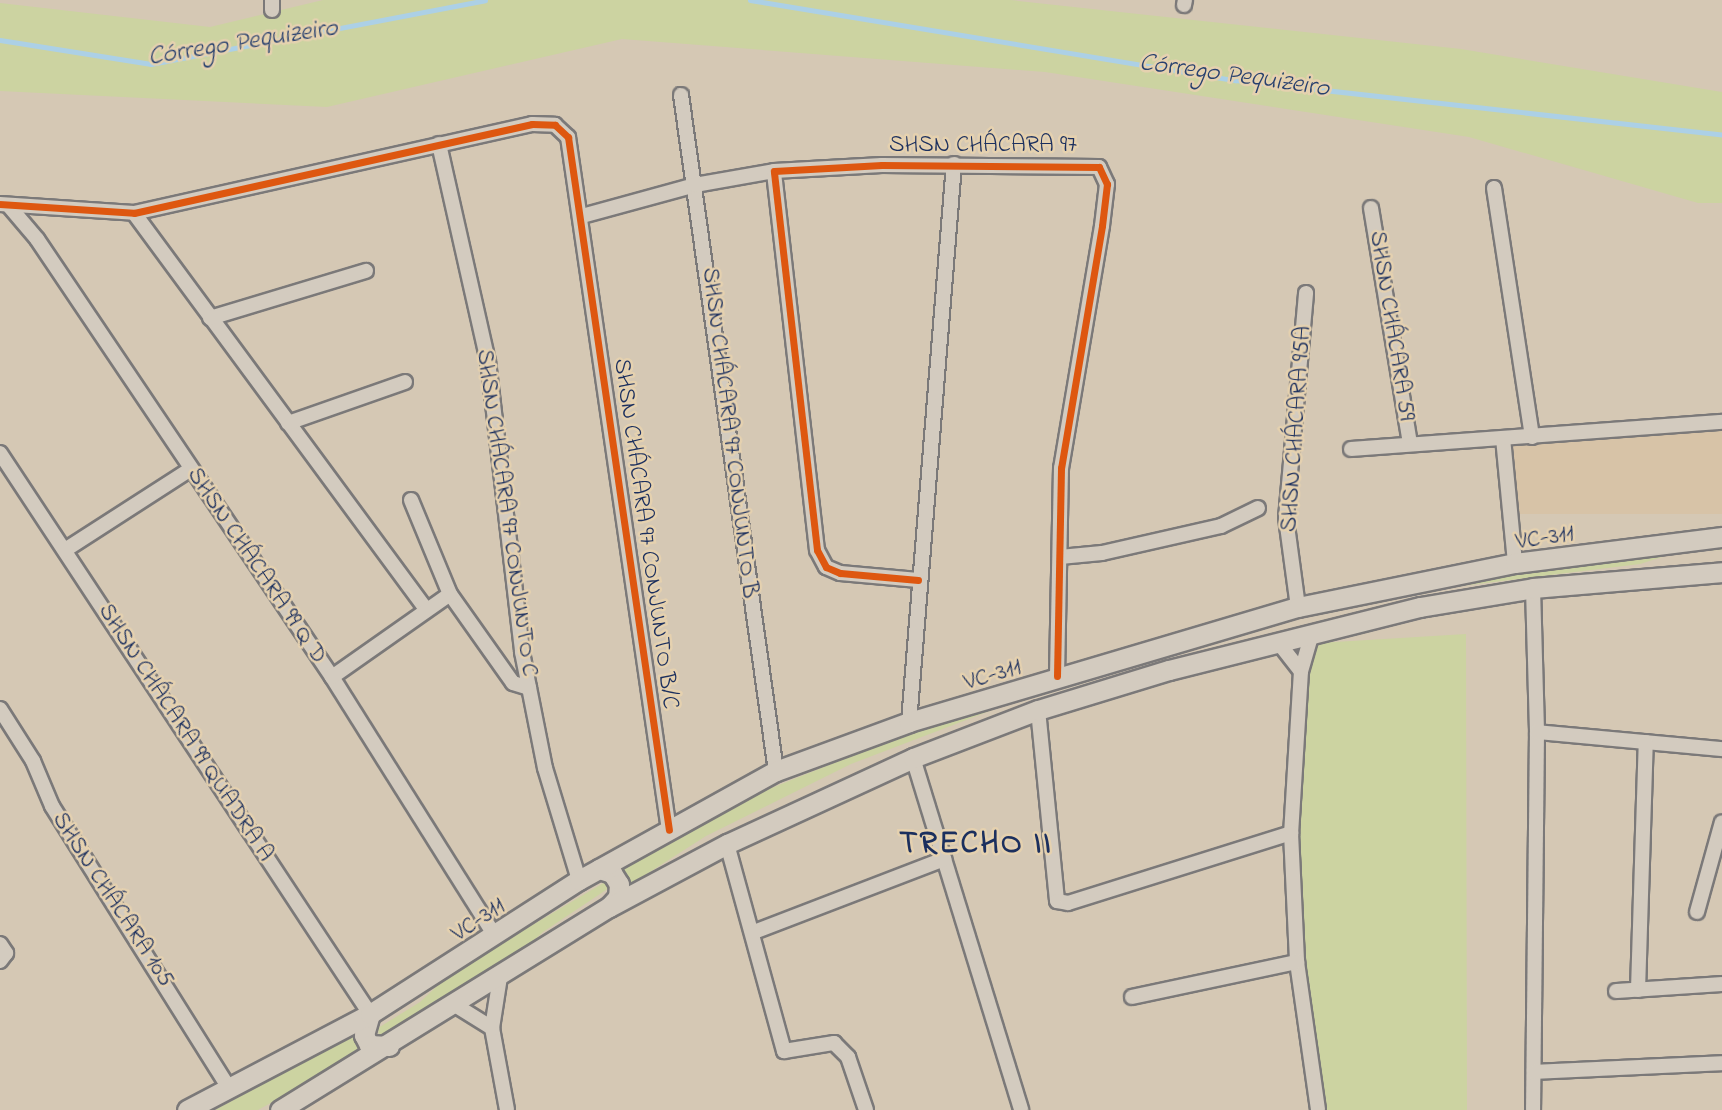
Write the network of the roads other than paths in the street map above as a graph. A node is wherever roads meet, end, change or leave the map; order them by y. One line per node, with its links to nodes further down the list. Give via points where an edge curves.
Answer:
1 (681, 95): 6 (street, SHSN CHÁCARA 97 CONJUNTO B)
2 (555, 125): 3 (street, SHSN CHÁCARA 99 Q D, via 532,124); 11 (street, SHSN CHÁCARA 97 CONJUNTO B/C, via 568,137)
3 (439, 144): 10 (street, SHSN CHÁCARA 99 Q D, via 190,204); 41 (street, SHSN CHÁCARA 97 CONJUNTO C, via 488,361 509,561)
4 (954, 164): 5 (street, SHSN CHÁCARA 97); 28 (street, SHSN CHÁCARA 97, via 1092,164 1106,175 1102,226 1061,468); 31 (street)
5 (774, 171): 6 (street, SHSN CHÁCARA 97); 31 (street, via 817,550 826,567 840,573)
6 (695, 185): 11 (street, SHSN CHÁCARA 97); 49 (street, SHSN CHÁCARA 97 CONJUNTO B)
7 (1494, 188): 18 (street)
8 (5, 205): 10 (street, SHSN CHÁCARA 99 Q D); 23 (street, SHSN CHÁCARA 99 Q D, via 37,239)
9 (1371, 208): 20 (street, SHSN CHÁCARA 59)
10 (134, 213): 14 (street)
11 (582, 216): 51 (street, SHSN CHÁCARA 97 CONJUNTO B/C, via 642,669)
12 (366, 271): 14 (street)
13 (1306, 293): 34 (street, SHSN CHÁCARA 95A, via 1286,518)
14 (210, 318): 17 (street)
15 (405, 382): 17 (street)
16 (1722, 422): 18 (street)
17 (288, 423): 35 (street)
18 (1532, 437): 19 (street)
19 (1503, 438): 20 (street); 29 (street)
20 (1410, 444): 21 (street)
21 (1350, 449)
22 (0, 453): 27 (street, SHSN CHÁCARA 99 QUADRA A)
23 (190, 470): 27 (street); 40 (street, SHSN CHÁCARA 99 Q D)
24 (411, 500): 33 (street)
25 (1258, 508): 28 (street, via 1221,526 1102,553)
26 (1722, 537): 29 (main road, VC-311)
27 (65, 550): 70 (street, SHSN CHÁCARA 99 QUADRA A)
28 (1060, 557): 39 (street, SHSN CHÁCARA 97)
29 (1516, 563): 34 (main road, VC-311)
30 (1722, 572): 32 (main road)
31 (918, 580): 44 (street)
32 (1533, 588): 36 (main road, via 1420,607); 45 (street)
33 (450, 594): 35 (street); 41 (street, via 513,683)
34 (1298, 607): 39 (main road, VC-311)
35 (427, 610): 40 (street)
36 (1312, 633): 37 (main road); 38 (street)
37 (1278, 642): 38 (street); 43 (main road)
38 (1301, 671): 52 (street)
39 (1057, 676): 44 (main road, VC-311)
40 (332, 677): 60 (street, SHSN CHÁCARA 99 Q D)
41 (529, 688): 56 (street, SHSN CHÁCARA 97 CONJUNTO C, via 545,768)
42 (0, 709): 75 (street, SHSN CHÁCARA 105, via 33,761 51,806)
43 (1038, 710): 48 (main road); 52 (street, via 1057,901 1068,903)
44 (909, 722): 49 (main road, VC-311)
45 (1537, 732): 46 (street); 74 (street)
46 (1646, 742): 47 (street); 66 (street)
47 (1722, 749)
48 (913, 758): 53 (main road); 54 (street)
49 (776, 771): 51 (main road, VC-311)
50 (1722, 822): 58 (street)
51 (669, 830): 55 (main road, VC-311)
52 (1291, 833): 63 (street)
53 (727, 844): 57 (main road); 59 (street)
54 (944, 859): 59 (street); 81 (street)
55 (599, 869): 56 (main road, VC-311); 57 (main road, via 612,873 619,884 618,897)
56 (579, 880): 60 (main road, VC-311)
57 (609, 907): 64 (main road)
58 (1697, 912)
59 (754, 932): 80 (street, via 784,1051 834,1042 848,1057)
60 (493, 933): 70 (main road, VC-311)
61 (0, 944): 62 (street, via 6,953)
62 (0, 961)
63 (1297, 962): 68 (street); 82 (street)
64 (506, 972): 69 (main road); 71 (street)
65 (1722, 984): 66 (street)
66 (1638, 990): 67 (street)
67 (1616, 991)
68 (1132, 996)
69 (455, 1005): 71 (street); 72 (main road)
70 (370, 1014): 72 (main road, via 364,1035 369,1045); 75 (main road)
71 (492, 1028): 79 (street)
72 (389, 1046): 76 (main road)
73 (1722, 1063): 74 (street)
74 (1534, 1072): 83 (street)
75 (229, 1088): 77 (main road)
76 (304, 1103): 78 (main road)
77 (187, 1110)
78 (280, 1110)
79 (507, 1110)
80 (866, 1110)
81 (1021, 1110)
82 (1318, 1110)
83 (1533, 1110)

